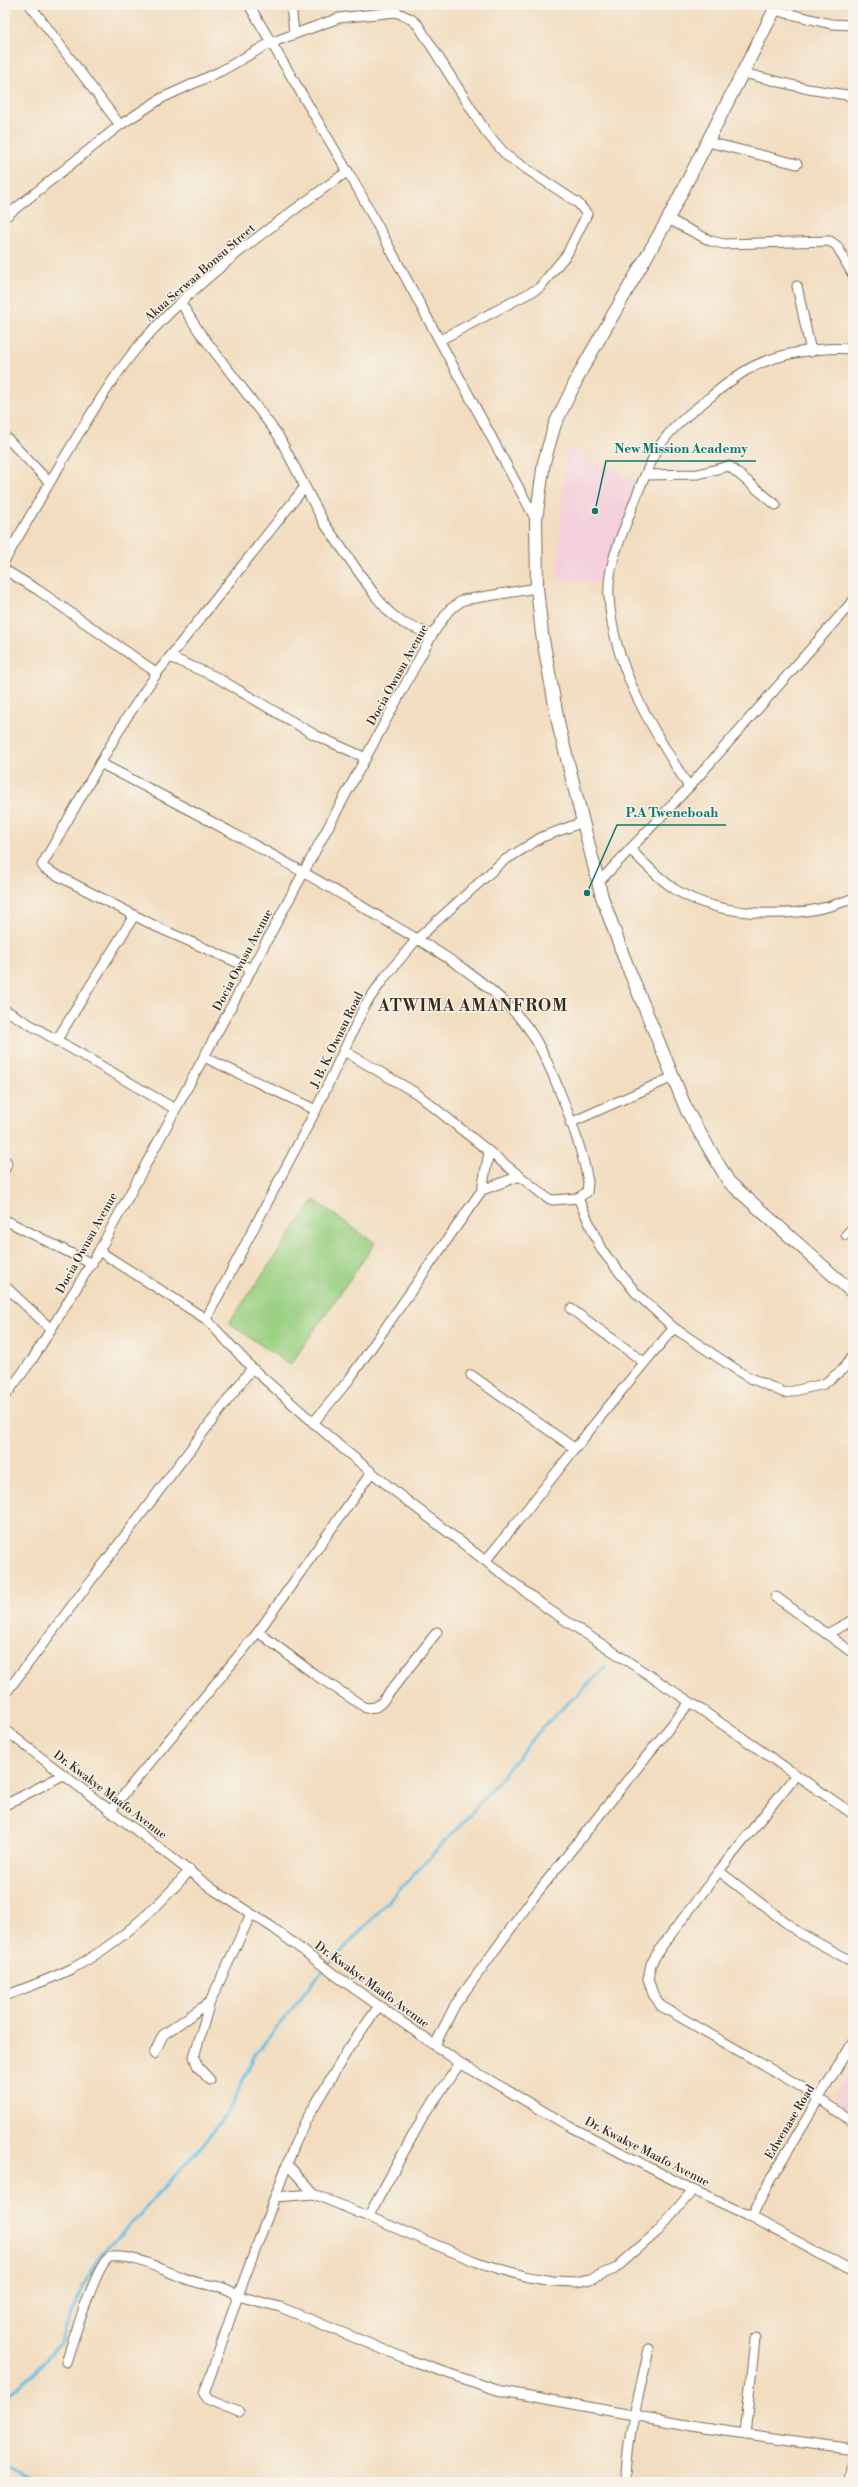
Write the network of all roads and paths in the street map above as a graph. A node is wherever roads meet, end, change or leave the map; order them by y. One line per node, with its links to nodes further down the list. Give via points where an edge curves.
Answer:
1 (30, 5): 10 (street)
2 (249, 5): 7 (street)
3 (291, 5): 6 (street)
4 (776, 8): 5 (street, via 831,24); 8 (street)
5 (853, 25)
6 (294, 33): 7 (street); 19 (street, via 339,18 396,12 411,19 418,25 486,132 507,156 585,209 586,218 567,254 539,288)
7 (270, 43): 10 (street, via 221,71 162,98); 13 (street)
8 (743, 73): 9 (street, via 808,89); 11 (street)
9 (853, 96)
10 (120, 124): 14 (street)
11 (708, 142): 12 (street); 15 (street)
12 (797, 164)
13 (348, 171): 18 (street, Akua Serwaa Bonsu Street, via 279,221); 19 (street)
14 (5, 217)
15 (668, 219): 16 (street, via 711,241 724,244 830,241 837,246); 27 (street, via 565,402 547,449)
16 (853, 275)
17 (797, 286): 21 (street)
18 (181, 303): 24 (street, Akua Serwaa Bonsu Street, via 124,364); 25 (street, via 198,330 278,435)
19 (440, 340): 27 (street)
20 (853, 349): 21 (street)
21 (811, 352): 23 (street, via 762,363 727,384 672,430 661,444)
22 (5, 436): 24 (street)
23 (647, 475): 26 (street, via 691,475 732,467); 37 (street, via 613,560 609,586 611,613 633,689 647,719)
24 (49, 482): 28 (street, Akua Serwaa Bonsu Street)
25 (304, 488): 32 (street, via 337,541 388,612 403,623); 33 (street)
26 (776, 505)
27 (536, 520): 30 (street)
28 (5, 560)
29 (5, 570): 34 (street)
30 (537, 588): 32 (street, Docia Owusu Avenue, via 463,600 450,610); 38 (street, via 542,634 559,727)
31 (853, 601): 37 (street)
32 (432, 635): 35 (street, Docia Owusu Avenue)
33 (170, 656): 34 (street); 35 (street, via 216,677 315,735)
34 (157, 673): 36 (street)
35 (366, 758): 40 (street, Docia Owusu Avenue)
36 (100, 763): 40 (street); 43 (street, via 42,865 45,869)
37 (689, 787): 39 (street)
38 (582, 822): 41 (street); 44 (street, J. B. K. Owusu Road, via 542,837 502,862)
39 (630, 850): 41 (street); 42 (street, via 678,891 711,905 732,910 818,910)
40 (304, 872): 44 (street); 45 (street, Docia Owusu Avenue)
41 (598, 883): 50 (street, via 624,960)
42 (853, 898)
43 (134, 916): 45 (street); 47 (street)
44 (417, 939): 48 (street, J. B. K. Owusu Road, via 369,1000); 53 (street, via 493,993 525,1024 543,1053)
45 (252, 969): 49 (street, Docia Owusu Avenue)
46 (5, 1010): 47 (street)
47 (56, 1041): 51 (street)
48 (344, 1051): 52 (street, J. B. K. Owusu Road); 54 (street, via 416,1094)
49 (204, 1057): 51 (street, Docia Owusu Avenue); 52 (street)
50 (673, 1077): 53 (street); 66 (street, via 708,1150 729,1182)
51 (175, 1109): 63 (street, Docia Owusu Avenue)
52 (316, 1110): 68 (street, J. B. K. Owusu Road)
53 (570, 1123): 59 (street, via 588,1182 587,1192)
54 (489, 1152): 57 (street); 58 (street)
55 (5, 1160): 56 (street)
56 (5, 1170)
57 (520, 1176): 58 (street); 59 (street, via 550,1199)
58 (482, 1190): 76 (street, via 348,1380)
59 (578, 1198): 69 (street, via 601,1249 621,1276)
60 (5, 1220): 64 (street)
61 (853, 1228): 62 (street)
62 (846, 1234)
63 (99, 1251): 64 (street, Docia Owusu Avenue); 68 (street)
64 (92, 1264): 70 (street, Docia Owusu Avenue)
65 (5, 1286): 70 (street)
66 (853, 1292)
67 (571, 1309): 72 (street)
68 (206, 1319): 73 (street)
69 (674, 1328): 71 (street, via 746,1376 785,1393 824,1384 843,1369); 72 (street)
70 (51, 1329): 75 (street, Docia Owusu Avenue)
71 (853, 1354)
72 (644, 1362): 77 (street)
73 (252, 1368): 76 (street); 86 (street)
74 (471, 1375): 77 (street)
75 (6, 1393)
76 (313, 1423): 78 (street)
77 (574, 1448): 79 (street)
78 (371, 1473): 79 (street); 82 (street)
79 (486, 1560): 87 (street, via 561,1618)
80 (776, 1597): 84 (street)
81 (853, 1620): 84 (street)
82 (258, 1632): 83 (street, via 314,1674 366,1708 376,1707 382,1702); 92 (street)
83 (437, 1632)
84 (826, 1634): 85 (street)
85 (853, 1653)
86 (5, 1694)
87 (690, 1702): 90 (street); 102 (street, via 533,1898 455,2005)
88 (5, 1730): 89 (street, Dr. Kwakye Maafo Avenue)
89 (62, 1775): 91 (street); 92 (street, Dr. Kwakye Maafo Avenue)
90 (796, 1776): 93 (street); 95 (street)
91 (5, 1805)
92 (110, 1811): 94 (street, Dr. Kwakye Maafo Avenue)
93 (853, 1814)
94 (190, 1870): 96 (street, Dr. Kwakye Maafo Avenue, via 214,1890); 98 (street, via 150,1912 91,1957 53,1977)
95 (719, 1871): 97 (street, via 798,1932); 106 (street, via 659,1950 649,1972 650,1987 661,2006)
96 (251, 1914): 99 (street); 100 (street, Dr. Kwakye Maafo Avenue)
97 (853, 1962)
98 (5, 1996)
99 (210, 2002): 103 (street, via 163,2035); 105 (street, via 194,2057 198,2067)
100 (379, 2006): 102 (street, Dr. Kwakye Maafo Avenue); 108 (street, via 349,2048 306,2120)
101 (853, 2041): 106 (street, Edwenase Road)
102 (435, 2045): 104 (street, Dr. Kwakye Maafo Avenue)
103 (154, 2054)
104 (460, 2063): 109 (street, Dr. Kwakye Maafo Avenue, via 569,2126); 112 (street, via 423,2117)
105 (210, 2080)
106 (819, 2098): 107 (street); 113 (street, Edwenase Road, via 769,2182)
107 (853, 2122)
108 (288, 2164): 110 (street); 111 (street)
109 (693, 2190): 112 (street, via 658,2231 624,2262 600,2276 576,2282 547,2280 500,2269); 113 (street, Dr. Kwakye Maafo Avenue)
110 (314, 2194): 111 (street); 112 (street)
111 (275, 2197): 115 (street)
112 (368, 2217)
113 (752, 2217): 114 (street, Dr. Kwakye Maafo Avenue)
114 (853, 2272)
115 (238, 2296): 118 (street, via 220,2286 194,2282 138,2260 110,2257 104,2261 96,2277); 119 (street, via 204,2394 209,2400); 120 (street, via 297,2313 463,2380 497,2390)
116 (755, 2339): 121 (street)
117 (649, 2349): 120 (street)
118 (66, 2362)
119 (239, 2412)
120 (635, 2416): 121 (street); 124 (street)
121 (745, 2434): 122 (street)
122 (853, 2449)
123 (853, 2454): 125 (street)
124 (626, 2482)
125 (849, 2482)

